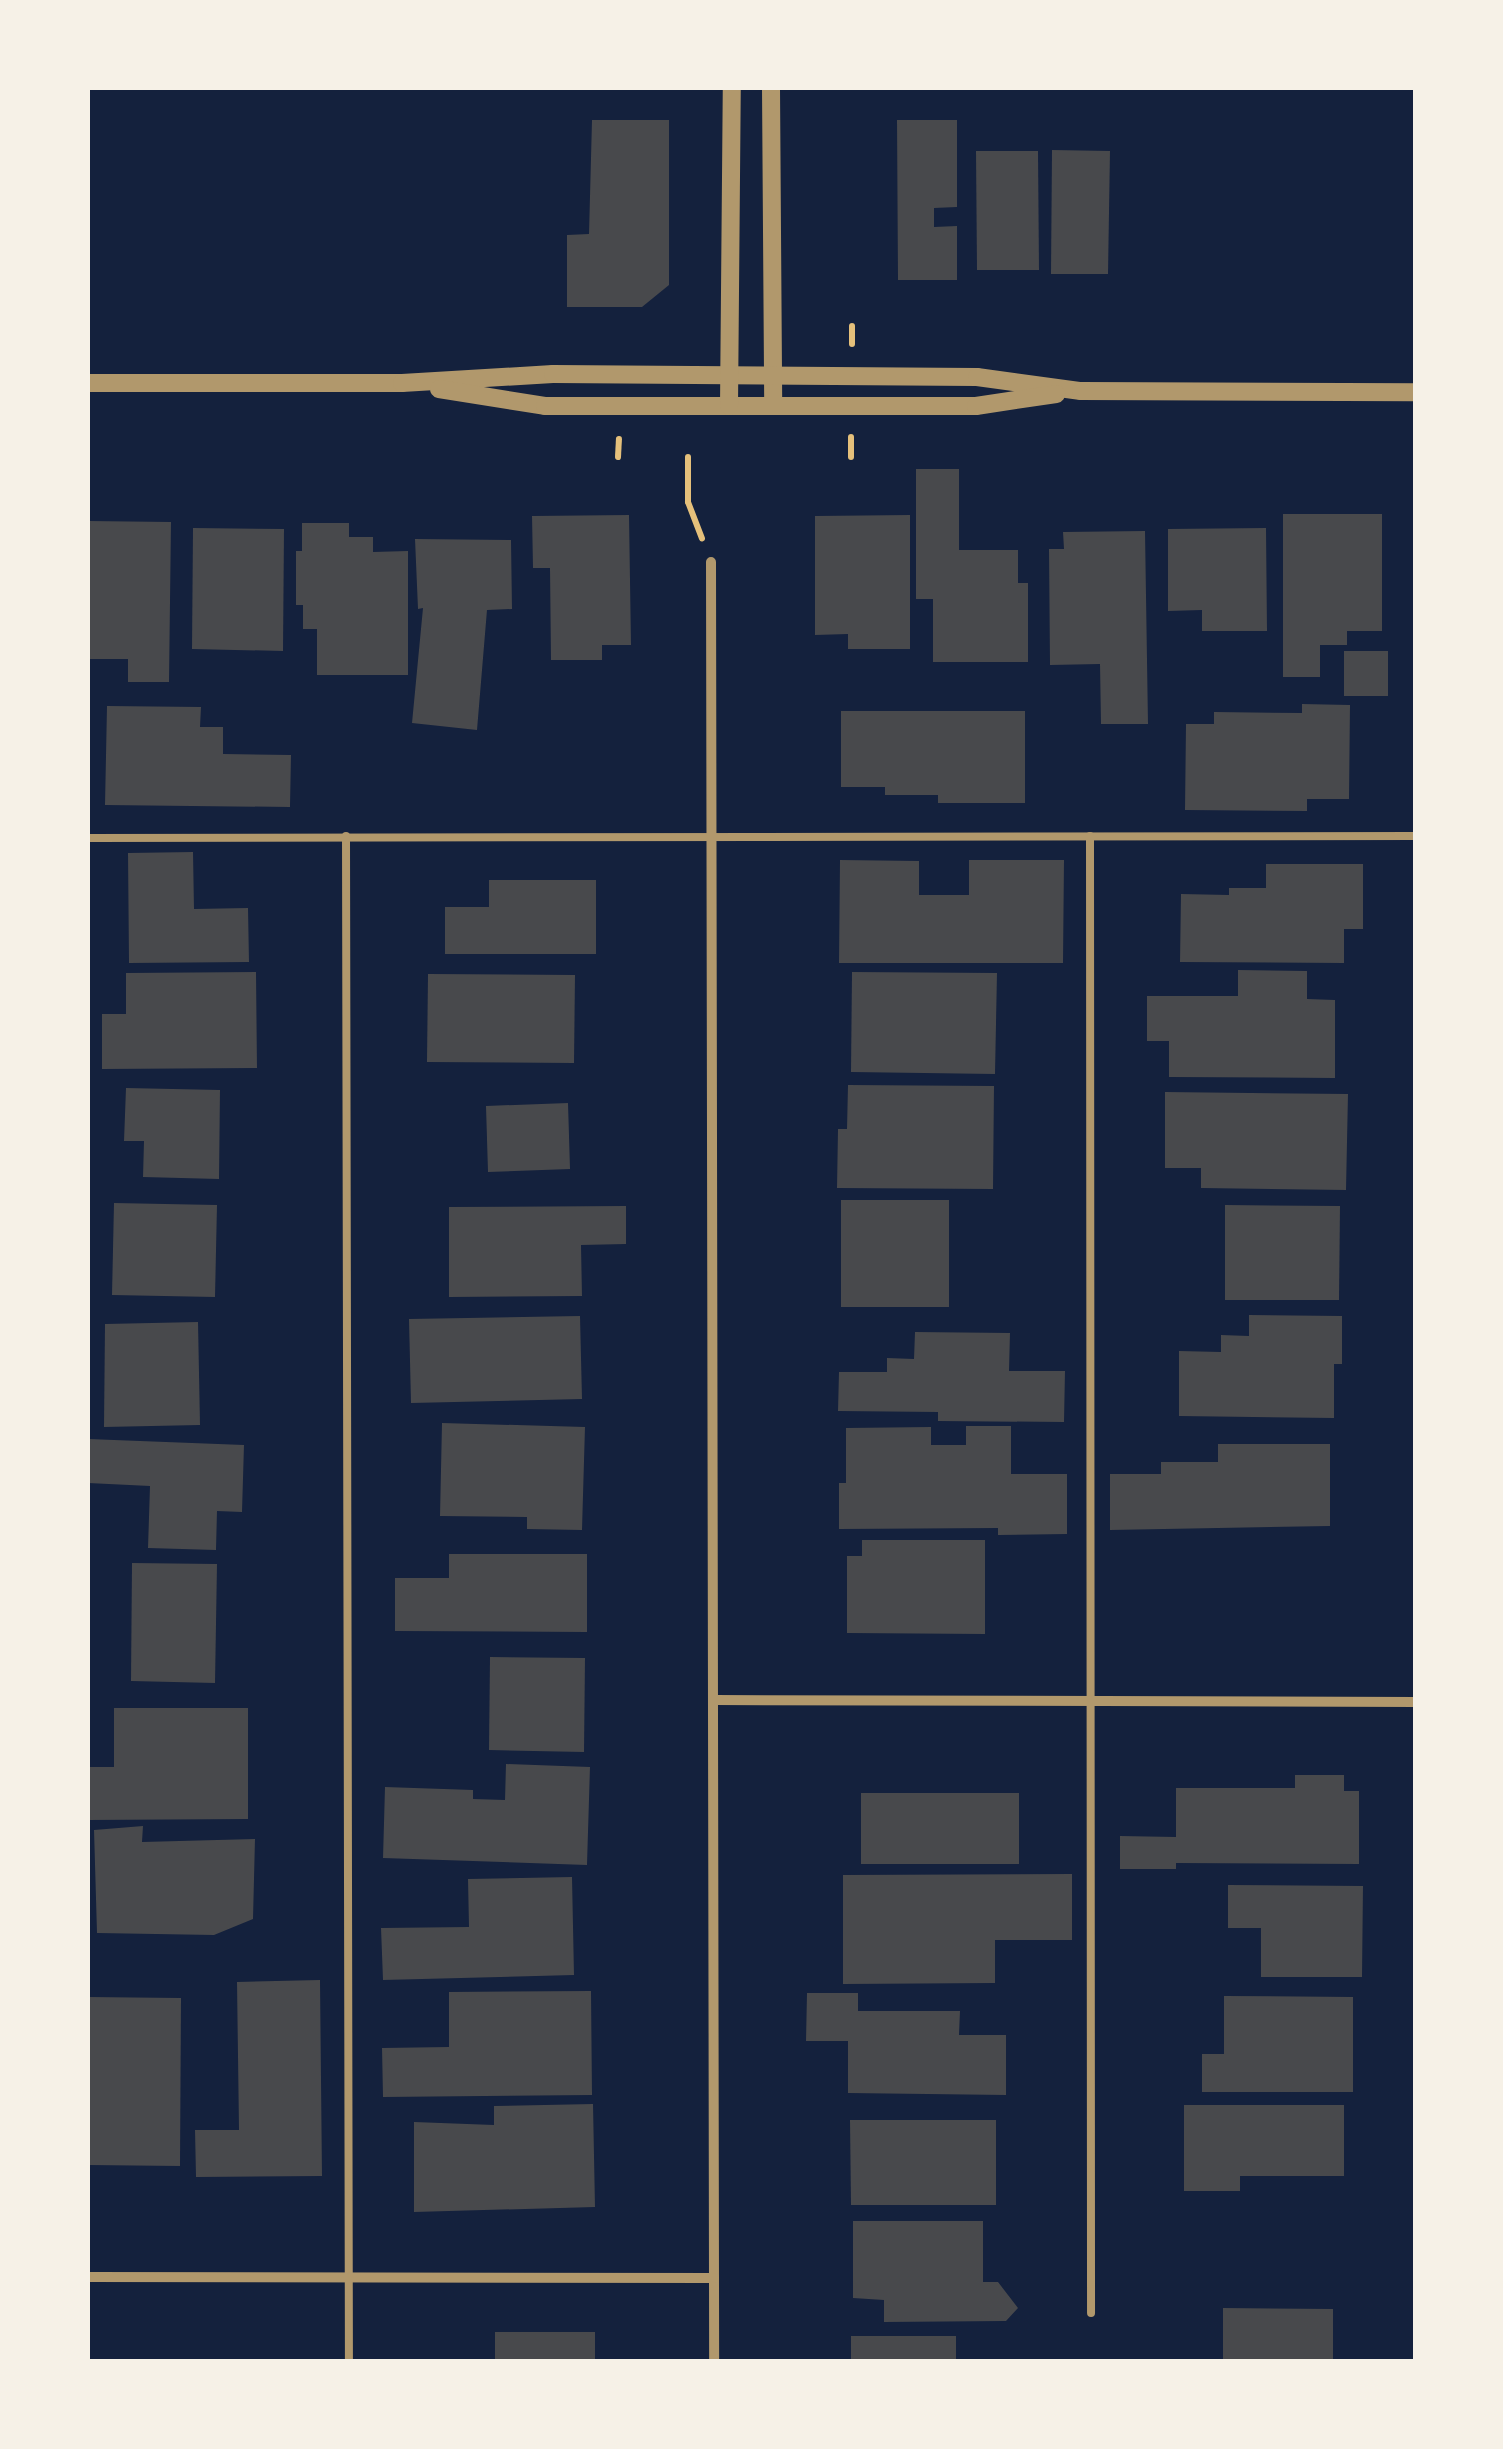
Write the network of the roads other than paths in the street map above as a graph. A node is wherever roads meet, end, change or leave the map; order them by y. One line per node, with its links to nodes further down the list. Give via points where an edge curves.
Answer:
1 (732, 88): 3 (street)
2 (771, 88): 4 (street)
3 (730, 376): 4 (street); 6 (street, via 553,374); 9 (street)
4 (773, 376): 7 (street, via 977,378); 10 (street)
5 (88, 383): 6 (street)
6 (402, 383): 9 (street, via 545,406)
7 (1081, 391): 8 (street); 10 (street, via 976,406)
8 (1416, 392)
9 (729, 406): 10 (street)
10 (773, 406)
11 (712, 562): 16 (street)
12 (346, 836): 15 (lane); 16 (lane); 21 (lane)
13 (1090, 836): 14 (lane); 16 (lane); 18 (lane)
14 (1416, 836)
15 (88, 838)
16 (715, 840): 17 (street)
17 (715, 1700): 18 (street); 22 (street)
18 (1091, 1701): 19 (street); 23 (lane)
19 (1416, 1702)
20 (88, 2277): 21 (street)
21 (350, 2278): 22 (street); 24 (lane)
22 (714, 2278): 25 (street)
23 (1091, 2313)
24 (349, 2362)
25 (714, 2362)

